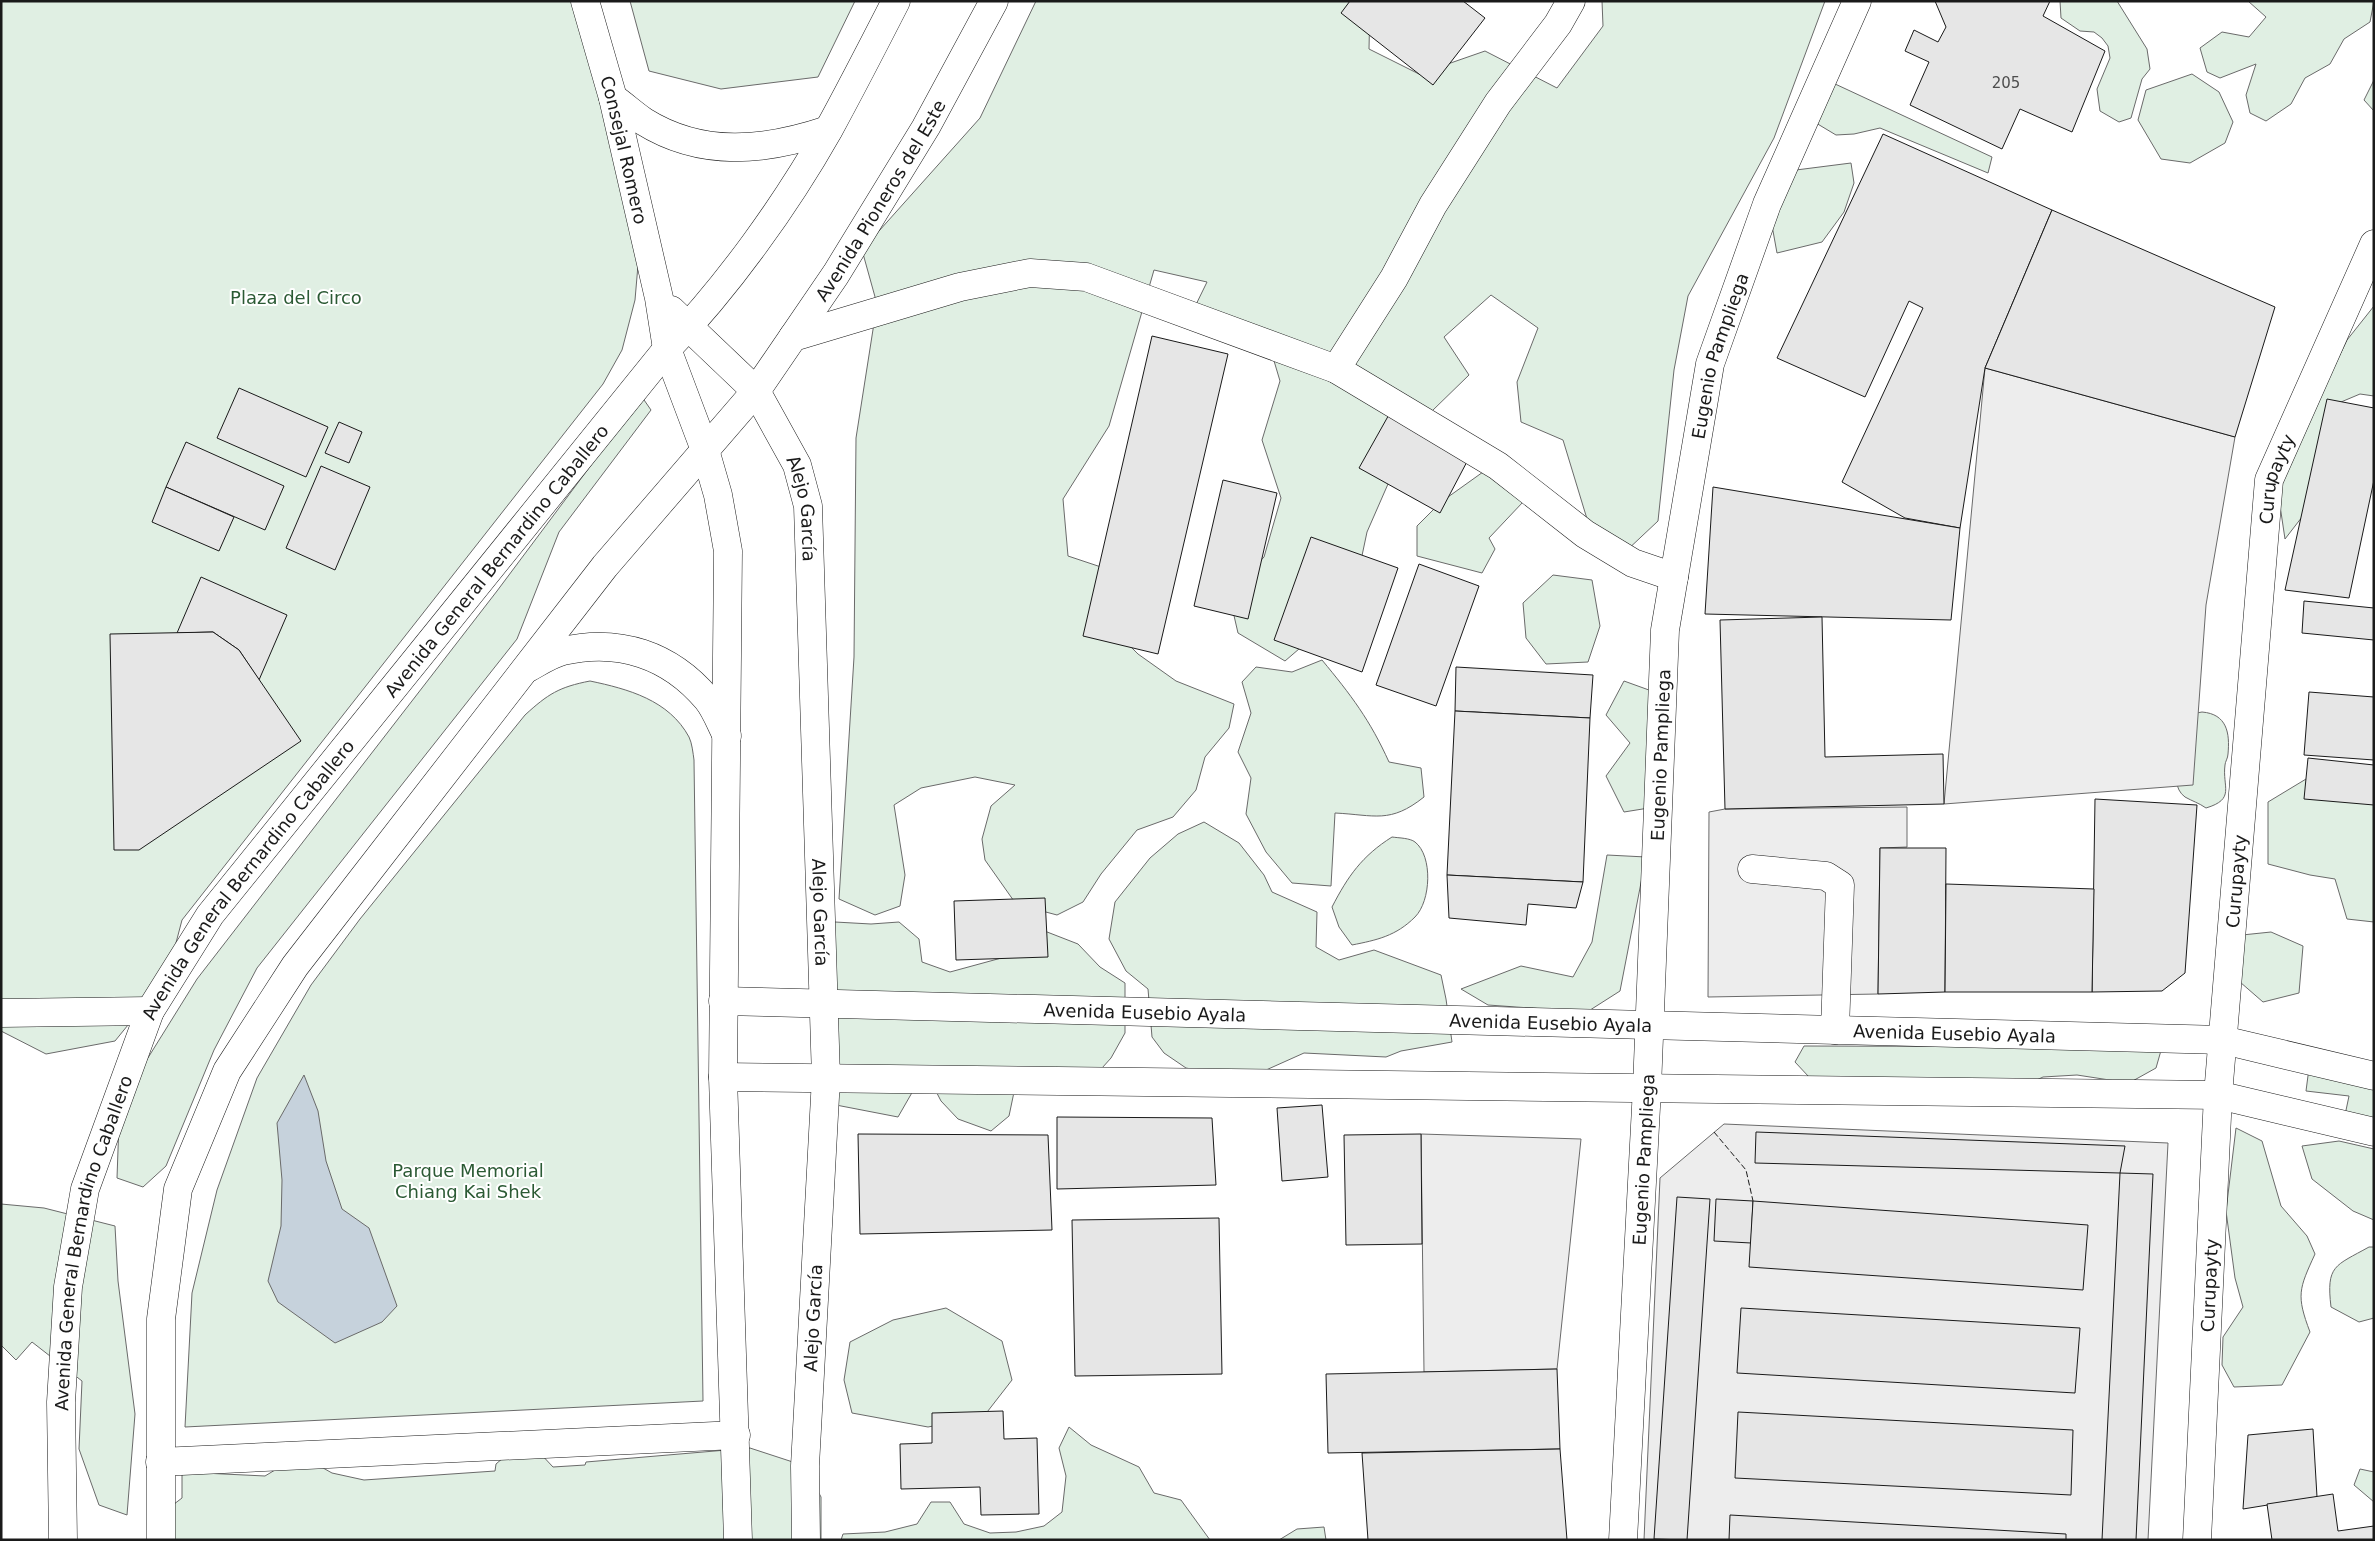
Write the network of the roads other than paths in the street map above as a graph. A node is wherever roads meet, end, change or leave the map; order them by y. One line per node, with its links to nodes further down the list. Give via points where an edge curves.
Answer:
1 (585, 1): 6 (street, Consejal Romero)
2 (896, 1): 7 (street)
3 (994, 1): 11 (street, Avenida Pioneros del Este, via 926,126 836,274)
4 (1571, 1): 13 (street, via 1558,24 1498,103)
5 (1857, 1): 16 (street, Eugenio Pampliega, via 1766,204 1710,364)
6 (613, 98): 7 (street, via 644,121 680,138 717,147 757,148 795,141); 9 (street, Consejal Romero)
7 (828, 130): 10 (street, via 766,228)
8 (2374, 244): 26 (street, Curupayty, via 2269,480)
9 (659, 298): 10 (street); 12 (street, Consejal Romero)
10 (688, 328): 12 (street, Avenida General Bernardino Caballero); 14 (street, Alejo García)
11 (793, 336): 13 (street, via 960,287 1030,273 1086,277); 14 (street, Avenida Pioneros del Este)
12 (667, 349): 15 (street); 22 (street, Avenida General Bernardino Caballero, via 210,914)
13 (1336, 369): 16 (street, via 1498,466 1586,534 1633,563)
14 (756, 391): 15 (street); 21 (street, Alejo García, via 798,465 808,506)
15 (706, 450): 17 (street, via 605,566); 18 (street, via 728,551)
16 (1674, 578): 24 (street, Eugenio Pampliega, via 1665,630)
17 (525, 669): 18 (street, via 562,652 578,649 602,646 643,652 679,671 708,700); 34 (street, via 295,966 226,1071 178,1189 161,1319)
18 (727, 736): 20 (street)
19 (1752, 869): 25 (street, via 1826,876 1840,884)
20 (723, 1001): 21 (street, Avenida Eusebio Ayala); 28 (street)
21 (824, 1004): 24 (street, Avenida Eusebio Ayala); 29 (street, Alejo García)
22 (150, 1011): 23 (street); 35 (street, Avenida General Bernardino Caballero, via 85,1189 68,1287 62,1402)
23 (1, 1013)
24 (1649, 1025): 25 (street, Avenida Eusebio Ayala); 30 (street, Eugenio Pampliega)
25 (1835, 1030): 26 (street, Avenida Eusebio Ayala)
26 (2223, 1040): 27 (street, Avenida Eusebio Ayala); 31 (street, Curupayty)
27 (2374, 1076)
28 (723, 1077): 29 (street); 33 (street)
29 (826, 1078): 30 (street); 38 (street, Alejo García, via 805,1466)
30 (1647, 1088): 31 (street); 39 (street, Eugenio Pampliega)
31 (2218, 1095): 32 (street); 40 (street, Curupayty)
32 (2374, 1132)
33 (736, 1434): 34 (street); 37 (street)
34 (160, 1462): 36 (street)
35 (63, 1540)
36 (161, 1540)
37 (738, 1540)
38 (806, 1540)
39 (1623, 1540)
40 (2197, 1540)

